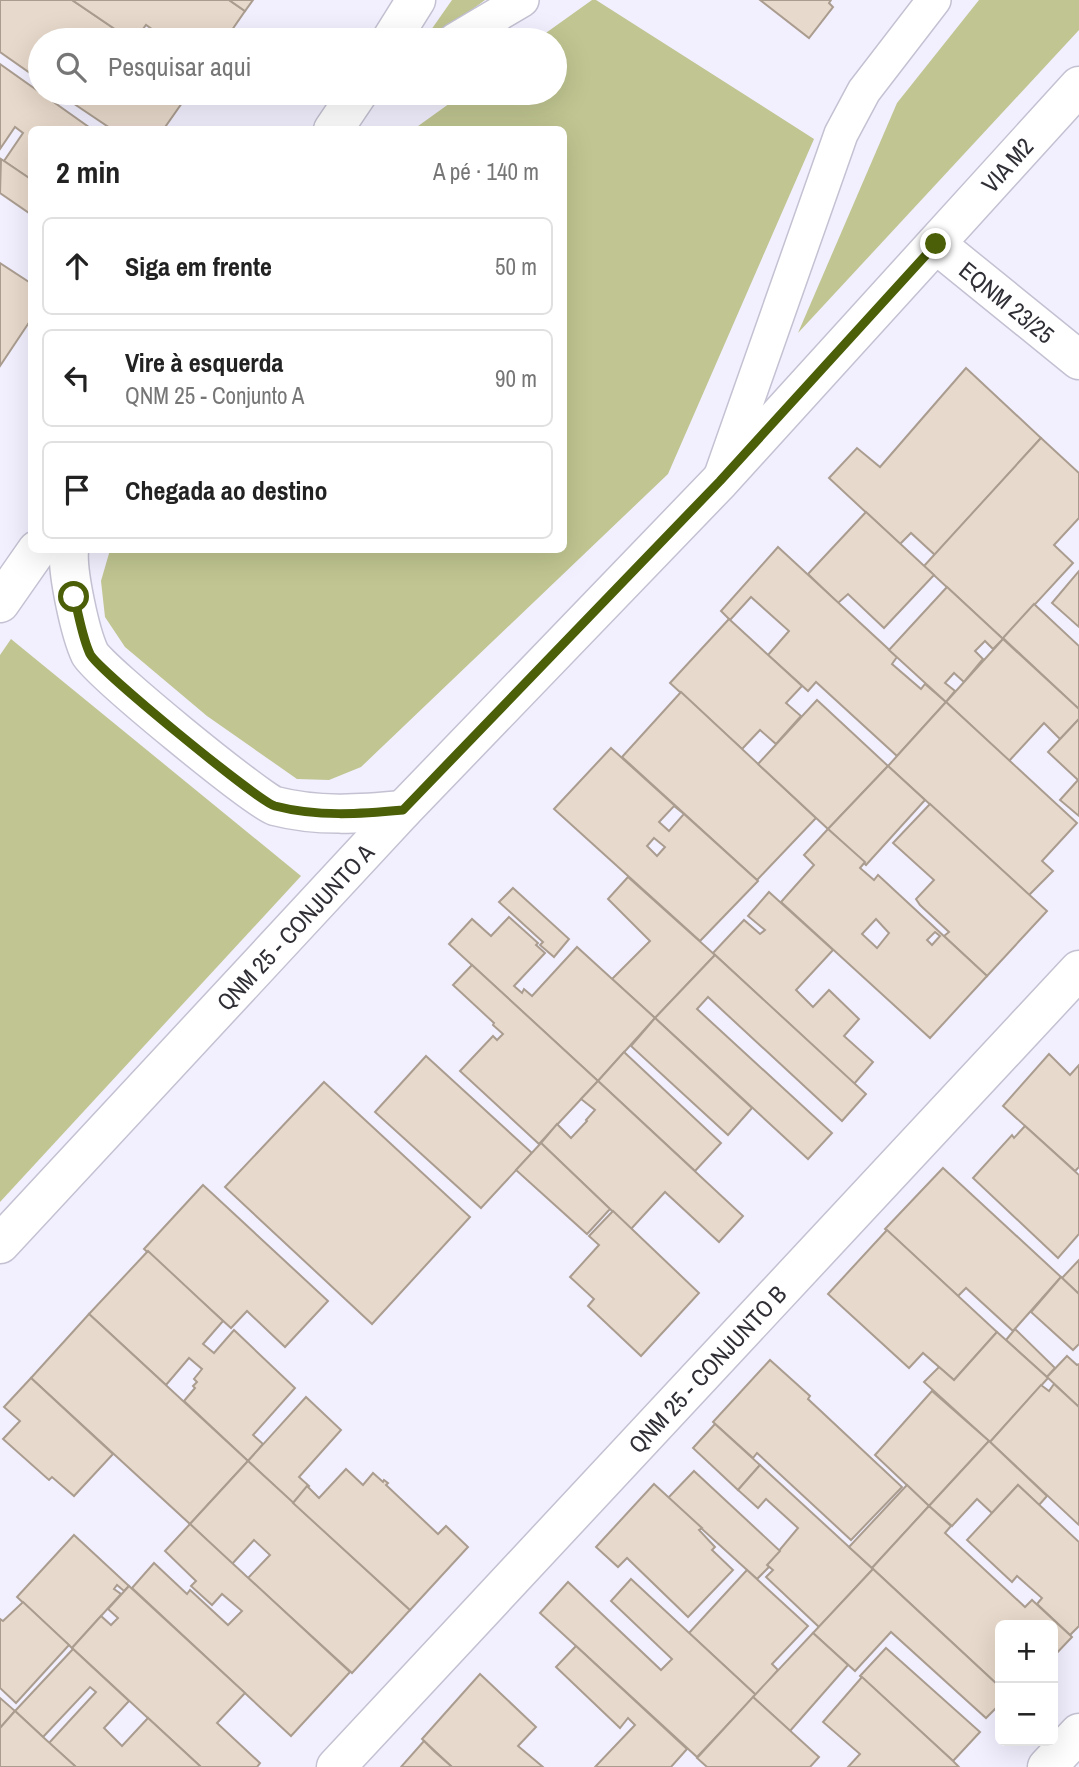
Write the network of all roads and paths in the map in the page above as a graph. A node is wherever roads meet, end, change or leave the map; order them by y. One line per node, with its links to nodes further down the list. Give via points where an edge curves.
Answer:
1 (416, 0): 4 (main road)
2 (522, 0): 5 (lane)
3 (934, 0): 9 (lane, via 864,91 841,134)
4 (398, 28)
5 (474, 28)
6 (1079, 86): 7 (main road, VIA M2)
7 (936, 244): 8 (main road, EQNM 23/25); 9 (main road, QNM 25 - CONJUNTO A)
8 (1079, 360)
9 (720, 481): 13 (main road, QNM 25 - CONJUNTO A)
10 (35, 553): 12 (main road)
11 (69, 553): 13 (main road, via 74,597 91,656 200,751 273,806 323,813)
12 (0, 603)
13 (403, 810): 15 (main road, QNM 25 - CONJUNTO A)
14 (1079, 970): 17 (main road, QNM 25 - CONJUNTO B)
15 (0, 1244)
16 (1079, 1733): 18 (main road)
17 (335, 1767)
18 (1047, 1767)

